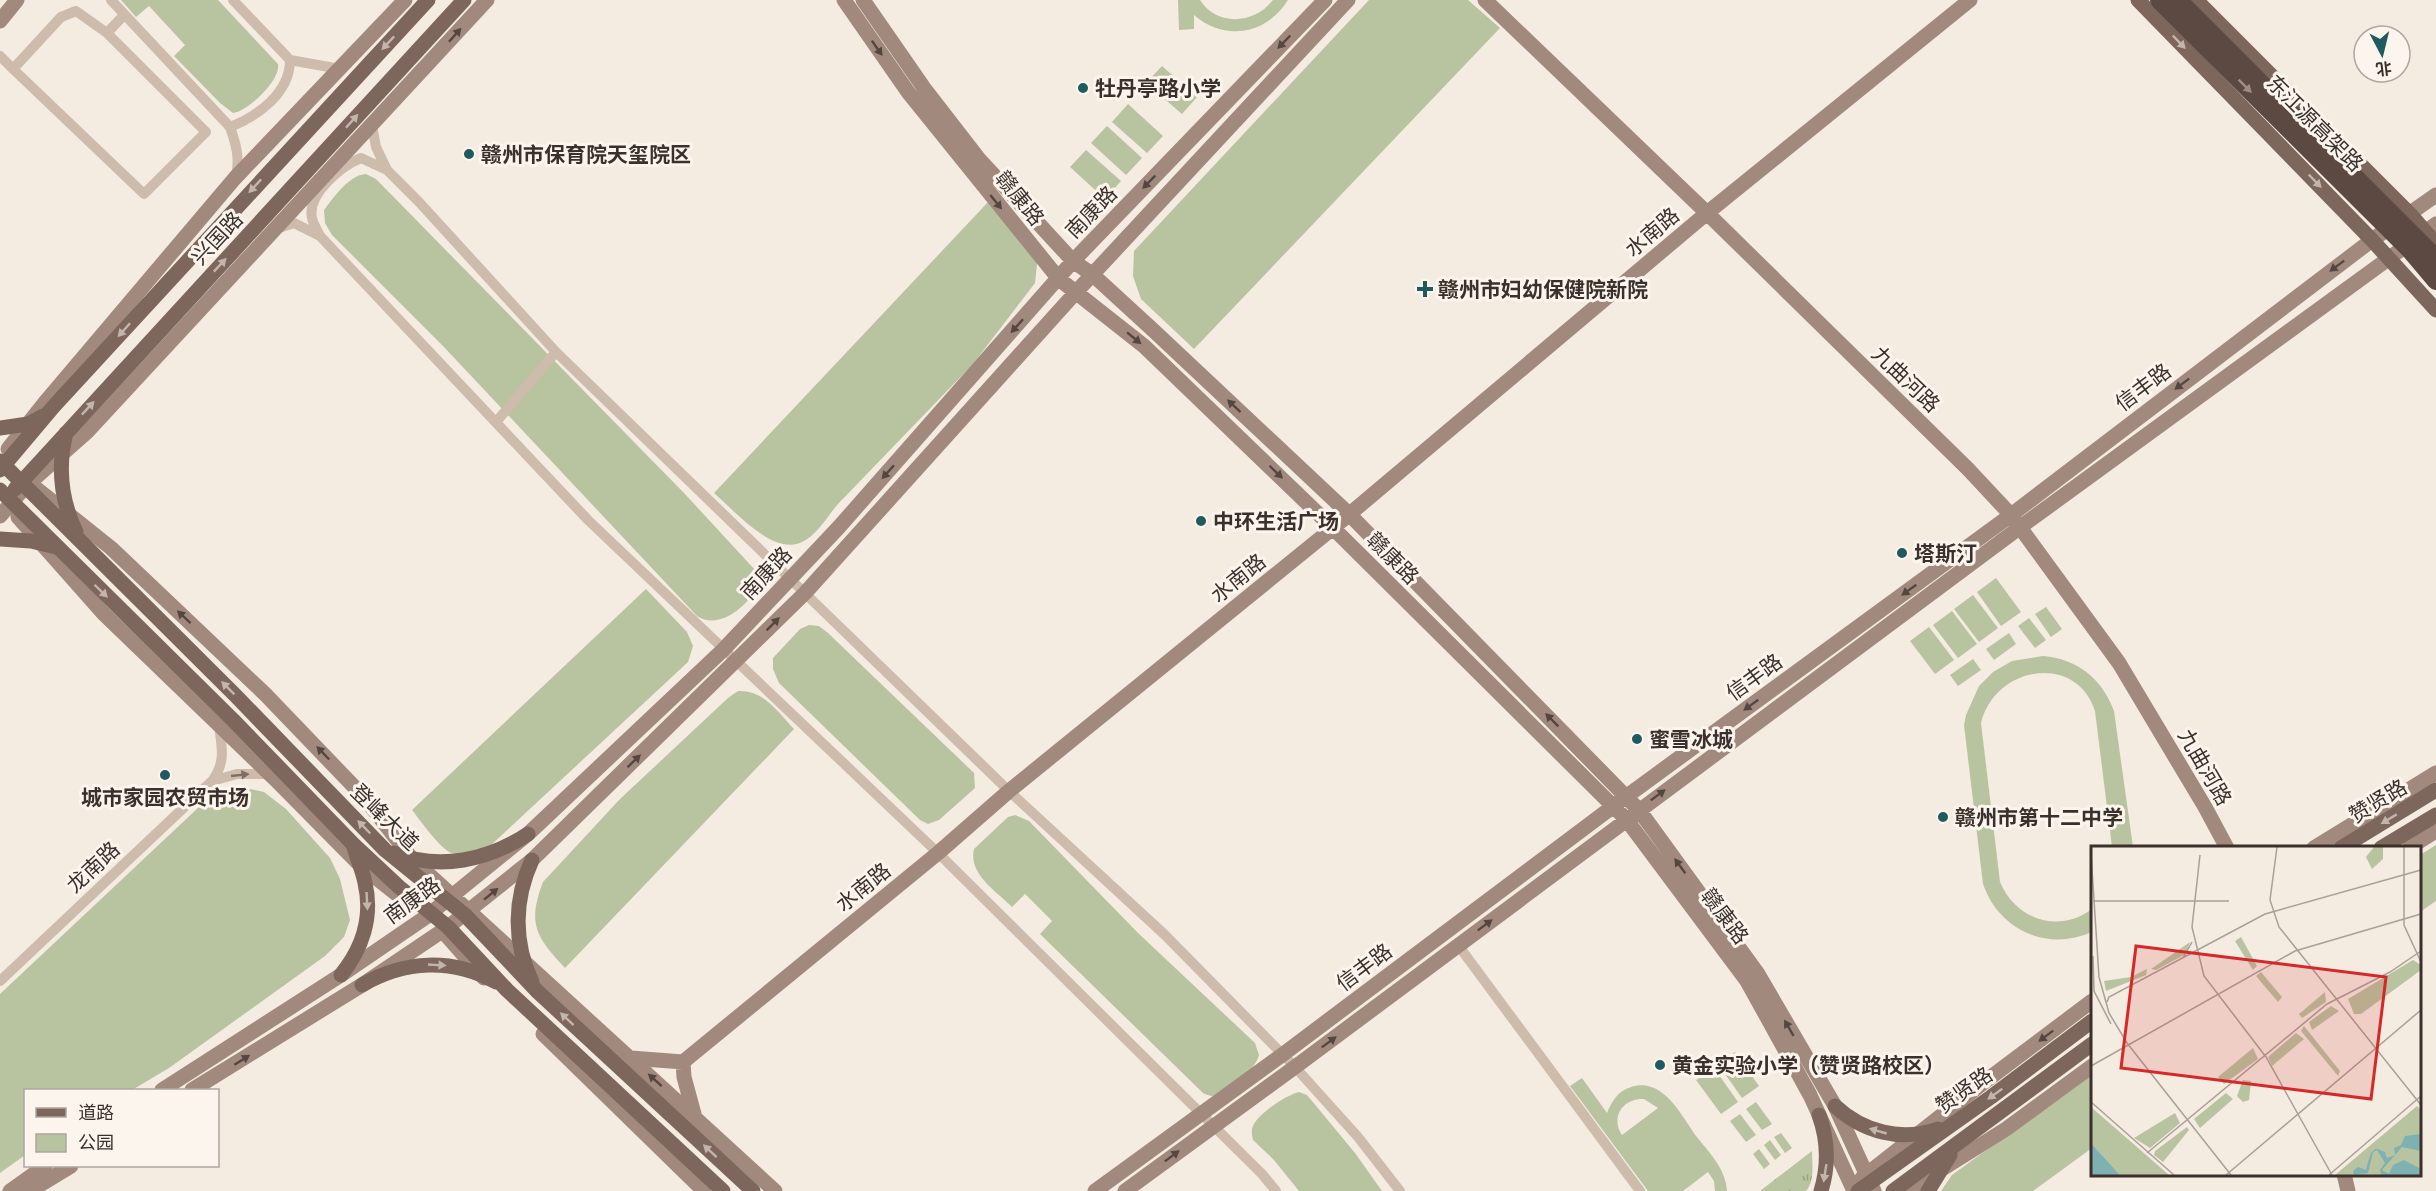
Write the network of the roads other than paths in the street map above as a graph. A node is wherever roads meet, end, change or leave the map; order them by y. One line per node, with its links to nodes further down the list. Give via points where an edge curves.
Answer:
1 (17, 0): 20 (main road)
2 (111, 0): 19 (street)
3 (233, 0): 23 (street)
4 (405, 0): 25 (main road)
5 (428, 0): 47 (main road, 兴国路, one-way to 47)
6 (464, 0): 51 (main road, 兴国路, one-way to 6)
7 (487, 0): 26 (main road, one-way to 7)
8 (844, 0): 42 (main road, 赣康路, one-way to 42, via 908,92)
9 (882, 0): 18 (main road)
10 (1325, 0): 40 (main road, 南康路, one-way to 40)
11 (1348, 0): 41 (main road, 南康路)
12 (1485, 0): 31 (main road, 九曲河路)
13 (1970, 0): 31 (main road, 水南路)
14 (2138, 0): 36 (main road, one-way to 36)
15 (2159, 0): 43 (highway, 东江源高架路, one-way to 43, via 2409,249)
16 (2178, 0): 39 (highway, 东江源高架路)
17 (2196, 0): 32 (main road)
18 (867, 6): 40 (main road, 赣康路, via 980,159)
19 (124, 15): 21 (street); 27 (street)
20 (0, 21)
21 (107, 33): 24 (street, via 76,11 61,17); 24 (street, via 206,132 144,194)
22 (0, 56): 24 (street)
23 (290, 60): 25 (street); 27 (street, via 288,78 280,91 256,116)
24 (13, 69)
25 (340, 69): 29 (main road)
26 (372, 126): 28 (street); 33 (main road)
27 (230, 127): 29 (street, via 237,148)
28 (387, 170): 35 (street, via 361,158 331,180 314,202 312,218); 46 (street)
29 (235, 178): 49 (main road)
30 (2436, 195): 32 (main road, 信丰路)
31 (1707, 213): 57 (main road, 水南路); 58 (main road, 九曲河路, via 1968,469)
32 (2410, 214): 34 (main road); 36 (main road, 信丰路)
33 (276, 229): 35 (street, via 294,223); 52 (main road, via 87,432)
34 (2433, 231): 37 (main road); 38 (main road, 信丰路)
35 (320, 237): 48 (street)
36 (2372, 240): 38 (main road); 58 (main road, 信丰路, one-way to 58)
37 (2436, 244)
38 (2388, 258): 45 (main road); 58 (main road, 信丰路)
39 (2436, 258)
40 (1073, 261): 41 (main road, 赣康路); 42 (main road, 南康路)
41 (1093, 275): 44 (main road, 南康路); 57 (main road, 赣康路, one-way to 41)
42 (1059, 279): 44 (main road, 赣康路); 64 (main road, 南康路, one-way to 64)
43 (2436, 281)
44 (1077, 291): 59 (main road, 赣康路, one-way to 59, via 1144,346); 65 (main road, 南康路)
45 (2436, 310)
46 (556, 352): 48 (street); 64 (street)
47 (54, 406): 49 (main road); 53 (main road, 兴国路)
48 (496, 422): 66 (street, via 588,519)
49 (29, 423): 50 (main road); 53 (main road)
50 (0, 428)
51 (66, 433): 52 (main road); 54 (main road, 兴国路)
52 (62, 453): 54 (main road); 56 (main road, via 61,481)
53 (2, 461): 54 (main road, 登峰大道)
54 (25, 483): 55 (main road, 兴国路); 56 (main road); 62 (main road, 登峰大道)
55 (4, 501): 61 (main road); 63 (main road, 登峰大道)
56 (68, 514): 62 (main road); 88 (main road, one-way to 56, via 363,796 265,694 111,548)
57 (1349, 514): 59 (main road, 水南路); 74 (main road, 赣康路, one-way to 57)
58 (2015, 521): 74 (main road, 信丰路, one-way to 74); 76 (main road, 信丰路, one-way to 58); 81 (main road, 九曲河路, via 2119,663)
59 (1333, 528): 73 (main road, 水南路); 75 (main road, 赣康路)
60 (0, 539): 61 (main road)
61 (41, 543): 63 (main road); 68 (main road, via 103,613)
62 (84, 545): 86 (main road, 登峰大道, one-way to 62)
63 (57, 548): 80 (main road, 登峰大道, one-way to 80)
64 (790, 578): 65 (street); 66 (main road, 南康路)
65 (805, 593): 67 (main road, 南康路, one-way to 65); 73 (street)
66 (723, 650): 67 (street); 79 (main road, 南康路)
67 (736, 662): 87 (street); 89 (main road, 南康路, one-way to 67)
68 (219, 726): 70 (main road); 71 (street, via 223,757)
69 (2436, 773): 82 (main road)
70 (269, 774): 71 (street, one-way to 70, via 237,774); 90 (main road)
71 (212, 781): 99 (street, 龙南路)
72 (2436, 790): 83 (main road, 赞贤路, one-way to 83)
73 (1009, 791): 87 (main road, 水南路); 106 (street, via 1165,935)
74 (1627, 796): 75 (main road, 信丰路); 76 (main road, 赣康路)
75 (1614, 806): 76 (main road, 赣康路); 106 (main road, 信丰路)
76 (1633, 814): 95 (main road, 信丰路, one-way to 76); 113 (main road, 赣康路, one-way to 76, via 1758,975); 116 (main road, 赣康路, via 1748,981)
77 (2436, 815): 84 (main road, 赞贤路)
78 (2436, 831): 85 (main road)
79 (528, 834): 88 (main road, via 502,849 473,858 444,862); 91 (main road, 南康路)
80 (353, 844): 90 (main road); 93 (main road, 登峰大道)
81 (2226, 846)
82 (2317, 846)
83 (2343, 846)
84 (2384, 846)
85 (2412, 846)
86 (385, 850): 88 (main road); 91 (main road, 登峰大道)
87 (938, 853): 108 (main road, 水南路); 114 (street)
88 (412, 859): 91 (main road)
89 (532, 860): 92 (main road, 南康路, one-way to 89); 96 (main road, via 522,885 518,912)
90 (360, 865): 93 (main road); 97 (main road, one-way to 97, via 368,897 366,922 355,956)
91 (450, 898): 92 (main road, 登峰大道); 93 (main road, 南康路)
92 (467, 913): 94 (main road, 南康路); 96 (main road); 102 (main road, 登峰大道)
93 (429, 915): 94 (main road, 登峰大道); 97 (main road, 南康路)
94 (445, 929): 98 (main road); 100 (main road, 南康路); 101 (main road, 登峰大道)
95 (1458, 945): 109 (main road, 信丰路, one-way to 95); 137 (street)
96 (524, 960): 102 (main road); 107 (main road)
97 (341, 975): 111 (main road, 南康路)
98 (481, 975): 100 (main road, one-way to 98, via 385,973 423,965 455,967); 101 (main road); 129 (main road)
99 (0, 981)
100 (362, 985): 112 (main road, 南康路, one-way to 100)
101 (507, 990): 130 (main road, 登峰大道)
102 (538, 992): 131 (main road, 登峰大道, one-way to 102)
103 (2091, 1002): 120 (main road, one-way to 120)
104 (2091, 1023): 117 (main road, 赞贤路, one-way to 117)
105 (2091, 1045): 119 (main road, 赞贤路)
106 (1282, 1055): 109 (street); 114 (main road, 信丰路)
107 (631, 1058): 108 (main road); 115 (main road, one-way to 107)
108 (683, 1062): 115 (main road)
109 (1296, 1067): 118 (main road, 信丰路); 136 (street)
110 (2091, 1067): 123 (main road, via 2006,1129)
111 (164, 1089)
112 (194, 1089)
113 (1835, 1106): 120 (main road, one-way to 113, via 1875,1131); 125 (main road, 赣康路)
114 (1201, 1114): 118 (street); 133 (main road, 信丰路)
115 (694, 1115): 132 (main road)
116 (1819, 1115): 126 (main road, 赣康路); 138 (main road, one-way to 138, via 1827,1148)
117 (1954, 1121): 120 (main road); 125 (main road, 赞贤路)
118 (1213, 1126): 134 (main road, 信丰路, one-way to 118); 135 (street)
119 (1977, 1131): 123 (main road, via 1956,1148); 139 (main road, 赞贤路)
120 (1918, 1134): 125 (main road)
121 (44, 1167): 127 (main road)
122 (69, 1167): 128 (main road)
123 (1940, 1169): 140 (main road); 141 (main road)
124 (2344, 1176): 142 (main road)
125 (1871, 1182): 126 (main road, 赞贤路)
126 (1852, 1190)
127 (10, 1191)
128 (30, 1191)
129 (704, 1191)
130 (723, 1191)
131 (753, 1191)
132 (775, 1191)
133 (1095, 1191)
134 (1125, 1191)
135 (1276, 1191)
136 (1400, 1191)
137 (1640, 1191)
138 (1821, 1191)
139 (1893, 1191)
140 (1907, 1191)
141 (1928, 1191)
142 (2348, 1191)

